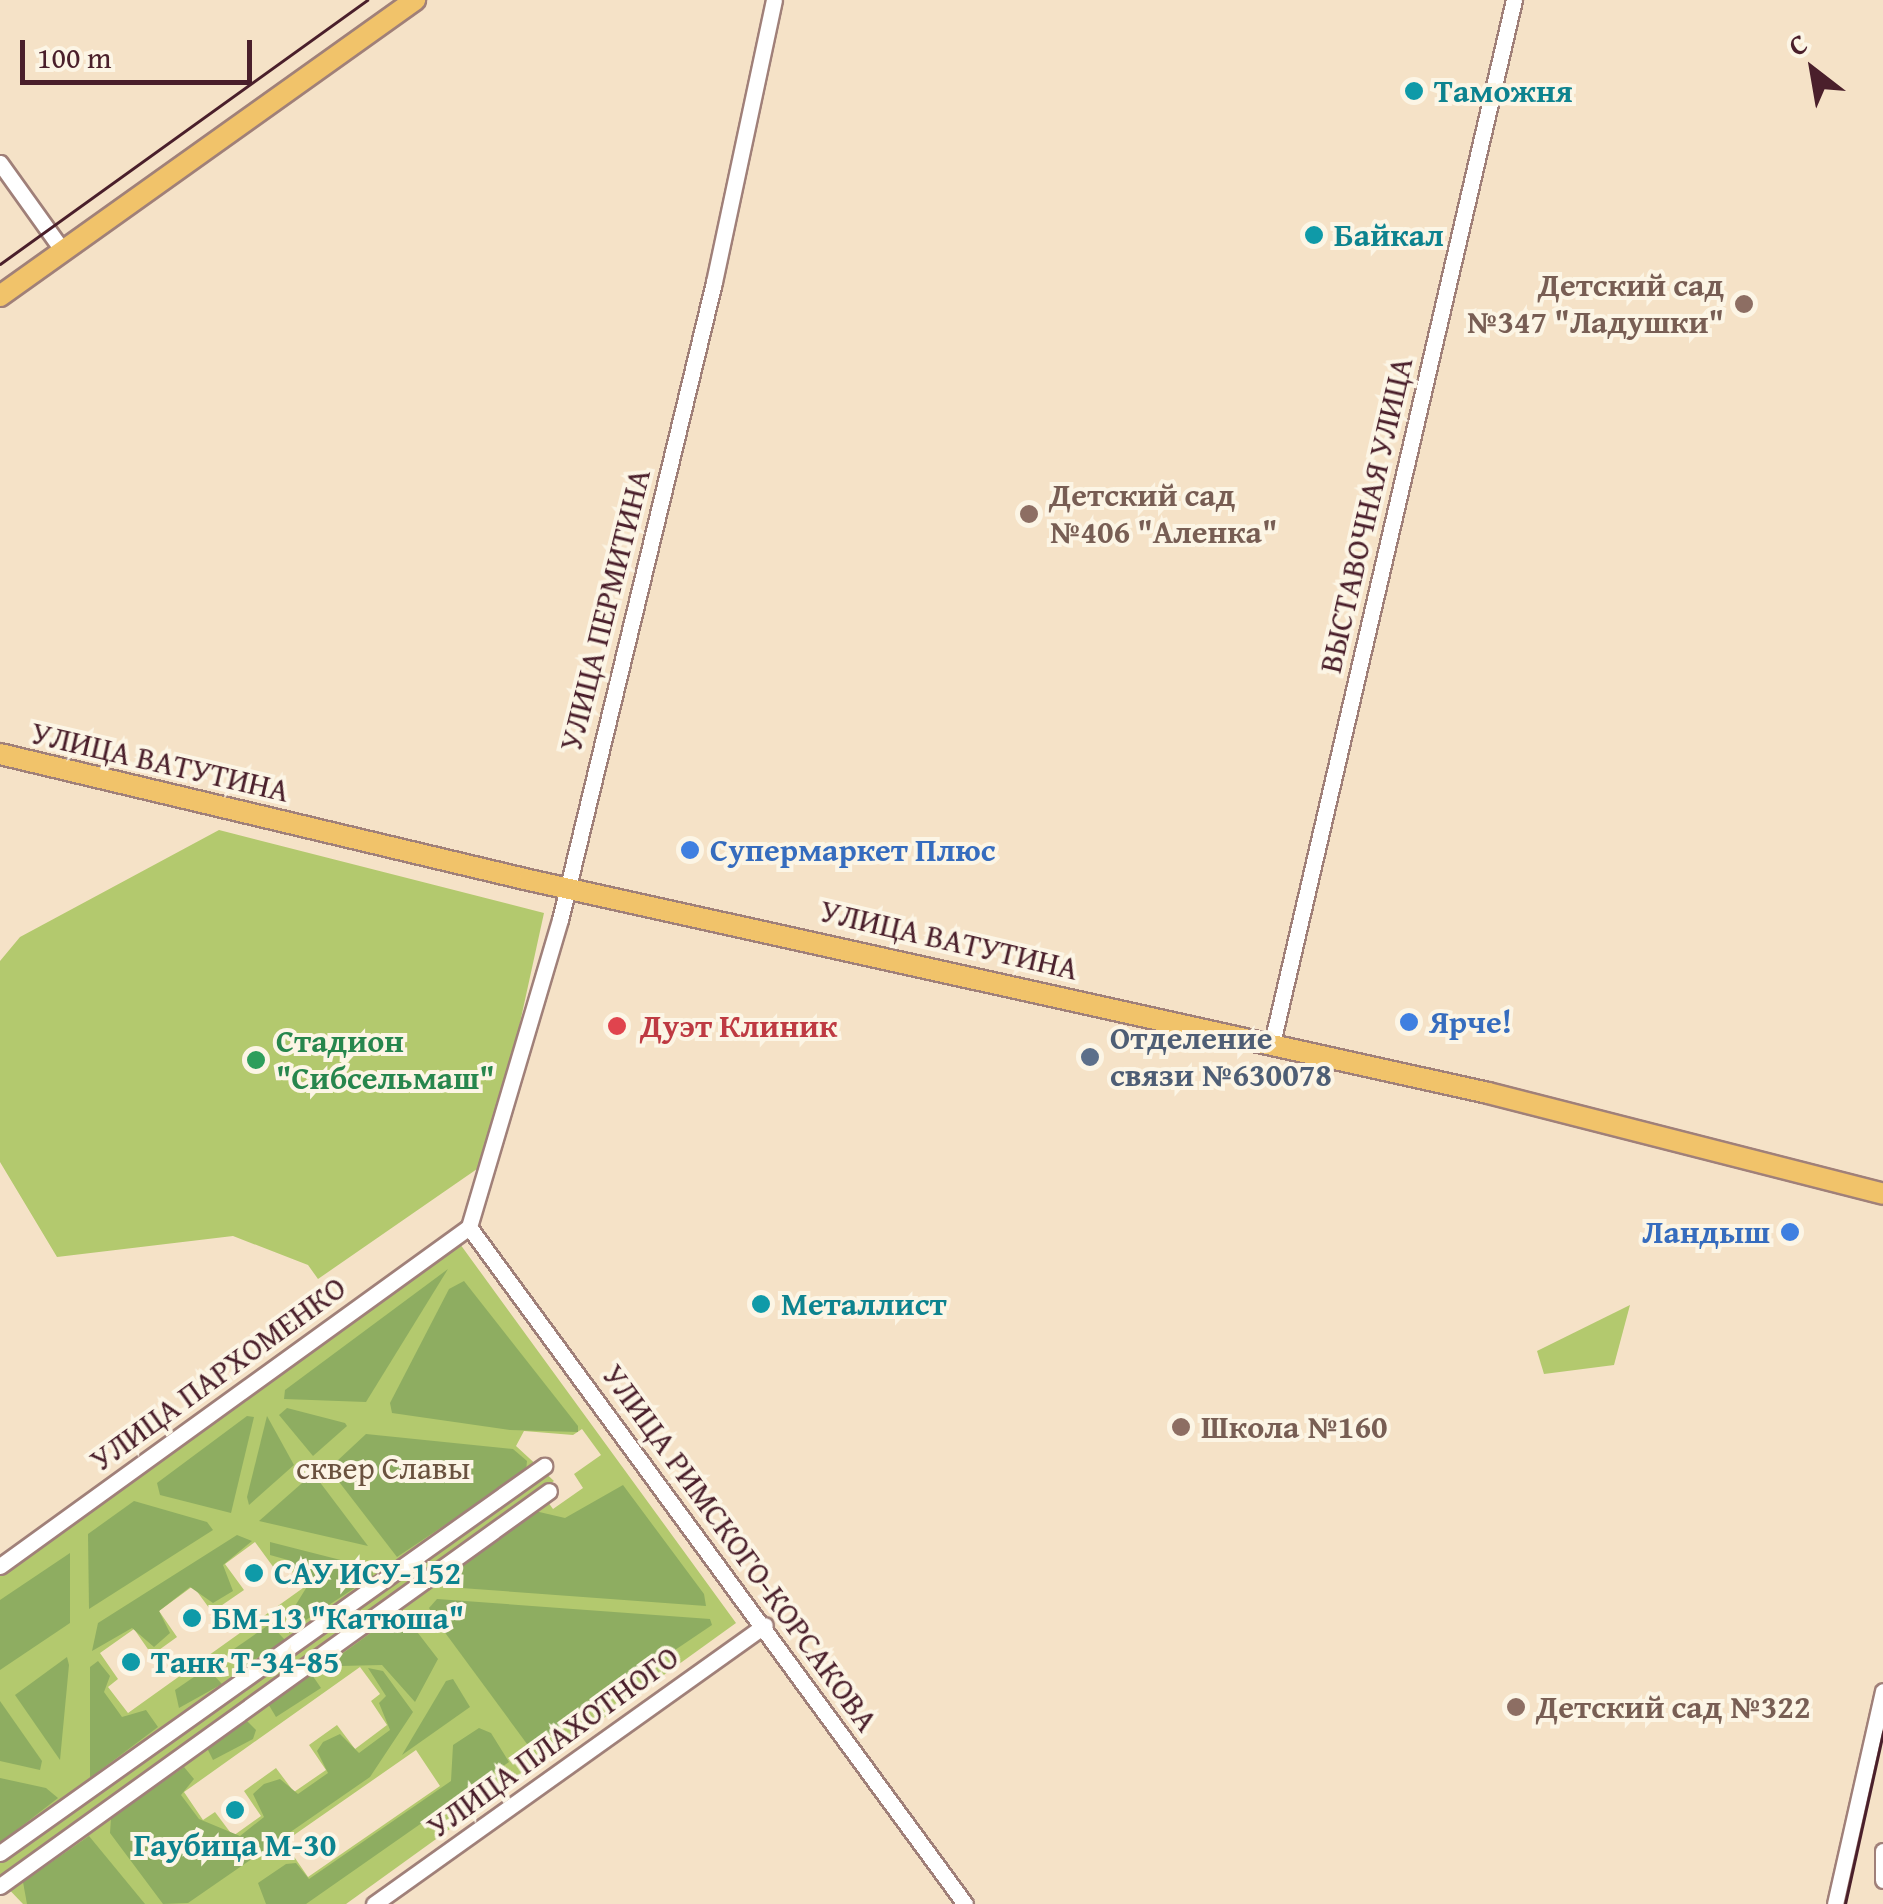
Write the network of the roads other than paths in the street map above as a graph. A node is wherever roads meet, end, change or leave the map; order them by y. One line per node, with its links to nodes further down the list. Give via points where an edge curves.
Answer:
1 (416, 0): 5 (main road)
2 (774, 0): 8 (street, УЛИЦА ПЕРМИТИНА, via 714,282)
3 (1514, 0): 9 (street, ВЫСТАВОЧНАЯ УЛИЦА)
4 (0, 163): 5 (street)
5 (63, 251): 6 (main road)
6 (0, 296)
7 (0, 754): 8 (main road, УЛИЦА ВАТУТИНА)
8 (567, 886): 9 (main road, УЛИЦА ВАТУТИНА); 11 (street, УЛИЦА ПЕРМИТИНА)
9 (1272, 1044): 10 (main road, УЛИЦА ВАТУТИНА)
10 (1883, 1194)
11 (469, 1227): 14 (street, УЛИЦА ПАРХОМЕНКО); 15 (street, УЛИЦА РИМСКОГО-КОРСАКОВА)
12 (544, 1466): 18 (street)
13 (549, 1491): 20 (street)
14 (0, 1566)
15 (764, 1625): 21 (street, УЛИЦА ПЛАХОТНОГО); 22 (street, УЛИЦА РИМСКОГО-КОРСАКОВА)
16 (1883, 1691): 23 (street)
17 (1883, 1852): 19 (street)
18 (0, 1853)
19 (1883, 1880)
20 (0, 1886)
21 (374, 1904)
22 (965, 1904)
23 (1836, 1904)

